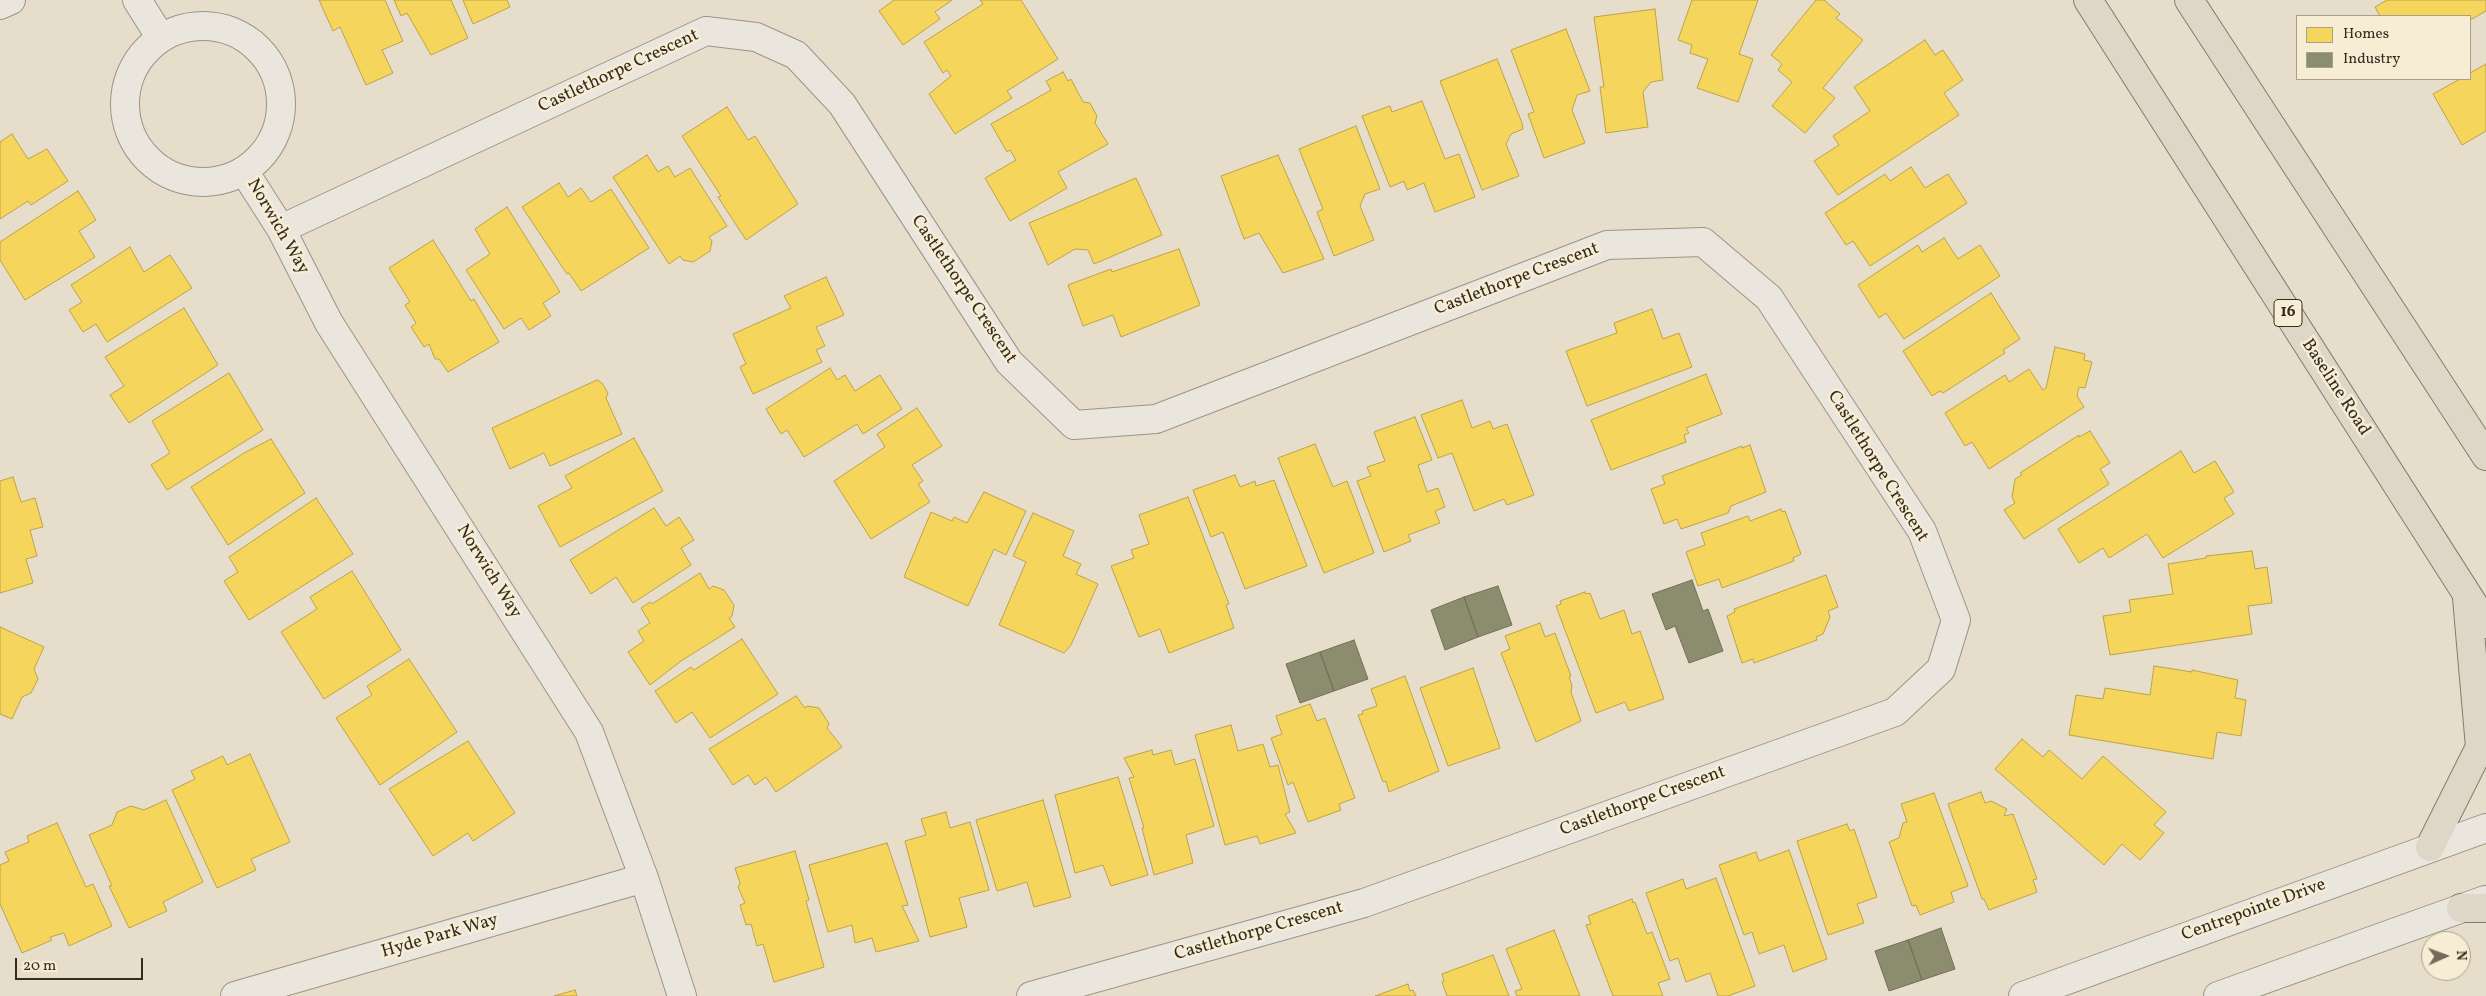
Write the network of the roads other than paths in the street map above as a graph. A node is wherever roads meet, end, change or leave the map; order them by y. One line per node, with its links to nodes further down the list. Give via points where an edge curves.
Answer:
1 (11, 0): 5 (street)
2 (137, 0): 6 (street)
3 (2088, 0): 10 (main road, Baseline Road / 16)
4 (2189, 0): 9 (main road)
5 (0, 5)
6 (161, 38): 7 (street, Norwich Way, via 141,56 129,80 125,107 131,134 146,157 167,174 193,182 220,181); 7 (street, Norwich Way, via 184,28 208,26 232,31 254,44 270,62 279,84 281,109 276,133 264,154)
7 (244, 171): 8 (street, Norwich Way)
8 (281, 229): 14 (street, Norwich Way, via 329,323 589,732); 19 (street, Castlethorpe Crescent, via 706,31 756,36 796,55 842,104 1009,362 1074,425 1156,419 1607,245 1703,242 1768,298 1922,531 1956,620 1941,669 1895,712 1364,903)
9 (2486, 456)
10 (2467, 594): 11 (main road, Baseline Road / 16); 13 (main road, via 2480,748)
11 (2486, 624)
12 (2486, 828): 13 (street, Centrepointe Drive)
13 (2430, 847): 20 (street, Centrepointe Drive)
14 (644, 878): 17 (street, Hyde Park Way); 18 (street, Norwich Way)
15 (2486, 900): 16 (street)
16 (2473, 908): 21 (street)
17 (235, 996)
18 (682, 996)
19 (1031, 996)
20 (2023, 996)
21 (2218, 996)

